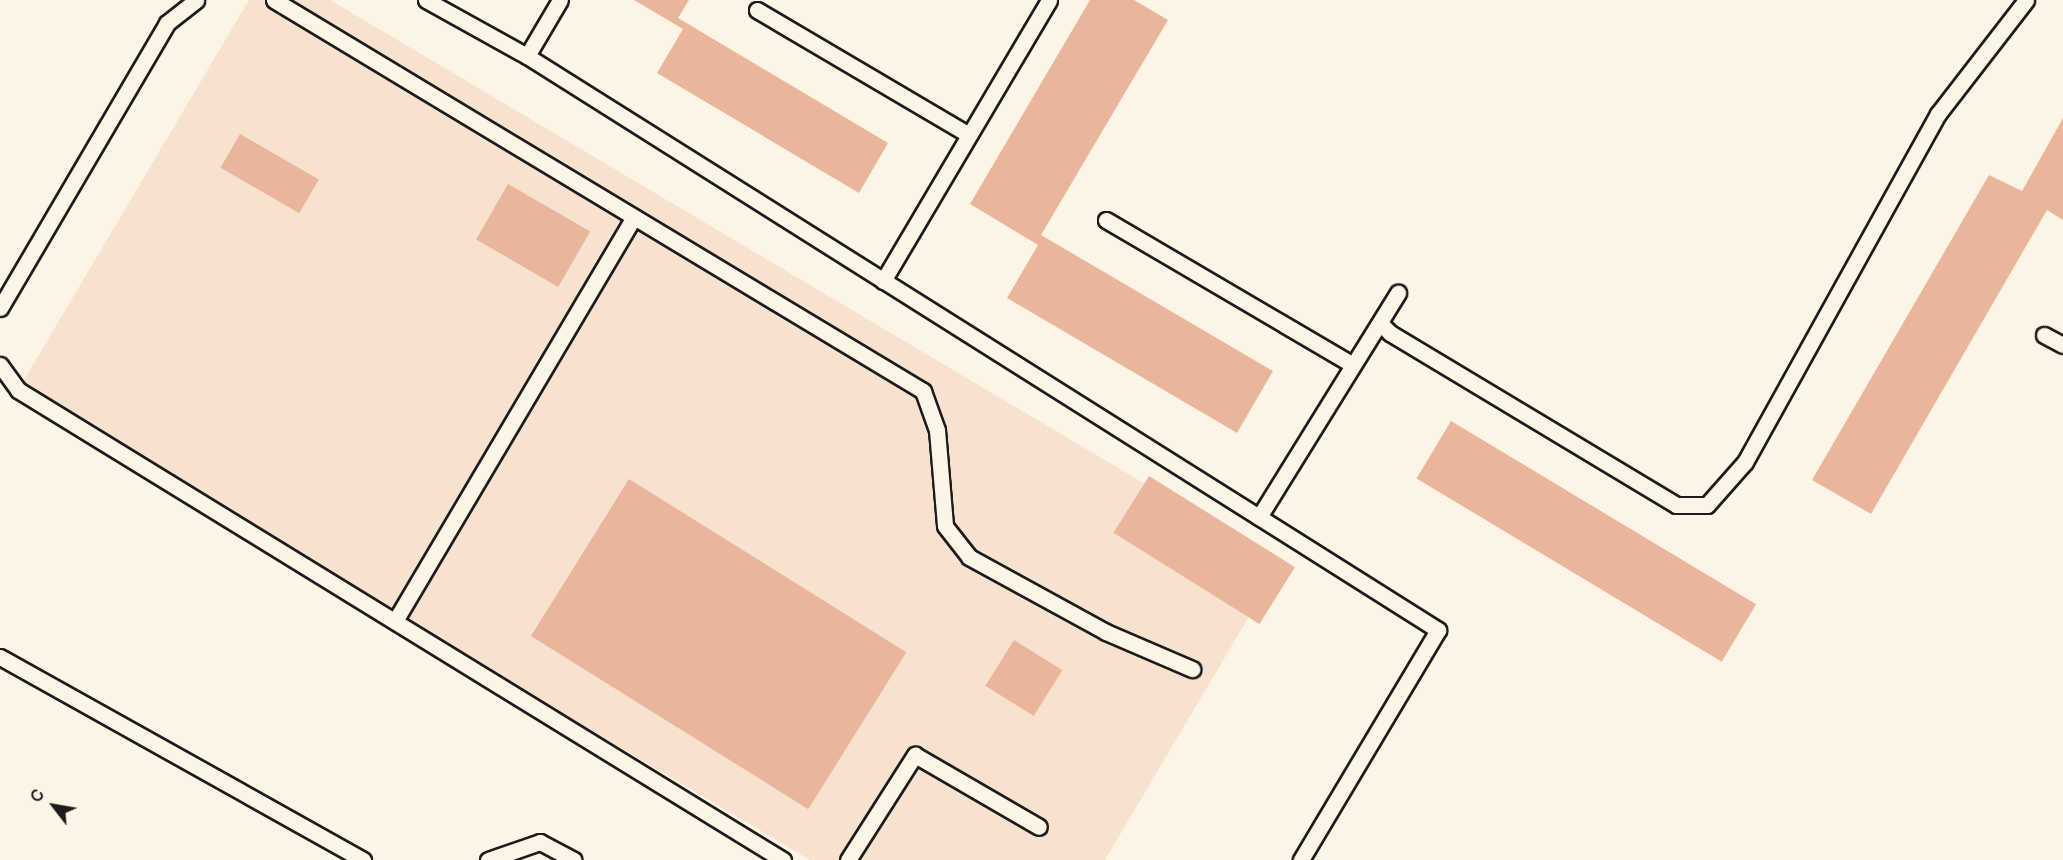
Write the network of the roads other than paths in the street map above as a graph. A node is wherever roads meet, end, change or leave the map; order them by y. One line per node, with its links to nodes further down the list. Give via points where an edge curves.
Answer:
1 (196, 0): 14 (lane, via 167,22)
2 (274, 0): 10 (lane)
3 (426, 0): 8 (lane)
4 (560, 0): 8 (lane)
5 (1049, 0): 9 (lane)
6 (2026, 0): 15 (lane, via 1938,114 1745,462 1707,505 1676,506 1390,333)
7 (757, 10): 9 (lane)
8 (526, 56): 12 (lane)
9 (969, 135): 12 (lane)
10 (634, 217): 21 (lane); 23 (lane, via 923,391 937,430 945,526 969,557 1106,632)
11 (1106, 220): 19 (lane)
12 (883, 281): 20 (lane)
13 (1398, 293): 15 (lane)
14 (0, 308)
15 (1380, 323): 19 (lane)
16 (2044, 335): 17 (lane)
17 (2063, 345)
18 (0, 365): 21 (lane, via 18,390)
19 (1353, 365): 20 (lane)
20 (1259, 517): 30 (lane, via 1438,630)
21 (395, 621): 28 (lane)
22 (0, 657): 25 (lane)
23 (1192, 669)
24 (1039, 827): 29 (lane, via 915,754)
25 (363, 860)
26 (488, 860): 27 (lane, via 540,842)
27 (574, 860)
28 (783, 860)
29 (848, 860)
30 (1301, 860)

